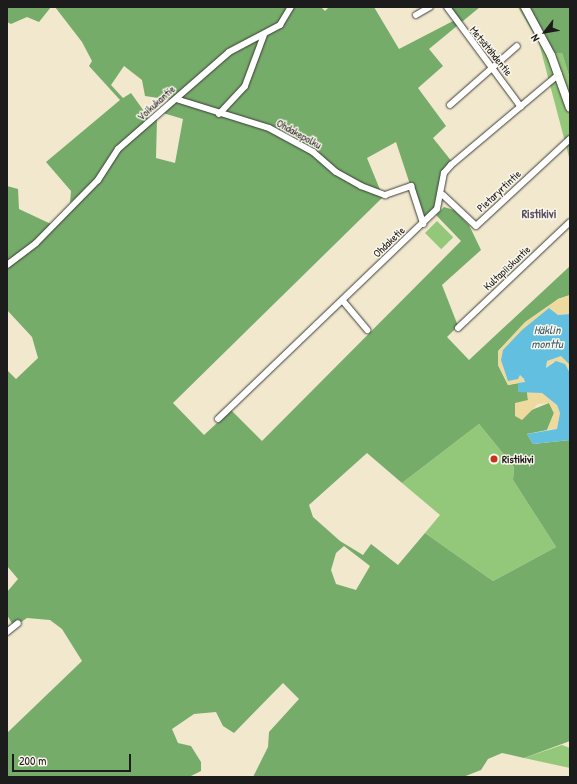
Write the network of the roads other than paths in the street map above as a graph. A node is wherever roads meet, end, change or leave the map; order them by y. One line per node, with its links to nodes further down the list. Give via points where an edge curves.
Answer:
1 (291, 7): 6 (street, Voikukantie, via 286,19)
2 (430, 7): 5 (street)
3 (447, 7): 8 (street, Metsätähdentie, via 456,24)
4 (525, 7): 9 (main road)
5 (416, 15)
6 (264, 35): 10 (street, Voikukantie, via 229,52); 14 (street, via 245,86)
7 (517, 46): 8 (street)
8 (494, 68): 11 (street); 12 (street, Metsätähdentie)
9 (559, 74): 12 (street, Ohdaketie); 13 (main road)
10 (176, 99): 14 (street, Ohdakepolku); 19 (street, Voikukantie, via 118,149 98,180 48,230)
11 (450, 106)
12 (521, 107): 16 (street, Ohdaketie, via 451,165 444,173)
13 (570, 108)
14 (219, 114): 18 (street, Ohdakepolku, via 269,128 313,152 336,172 384,195 411,186)
15 (570, 139): 16 (street, Pietaryrtintie, via 476,226)
16 (443, 195): 18 (street, Ohdaketie, via 437,209)
17 (570, 222): 21 (street, Kultapiiskuntie)
18 (423, 224): 20 (street, Ohdaketie)
19 (7, 265)
20 (343, 301): 22 (street); 23 (street, Ohdaketie)
21 (458, 328)
22 (367, 330)
23 (218, 419)
24 (18, 623): 25 (street)
25 (7, 632)

